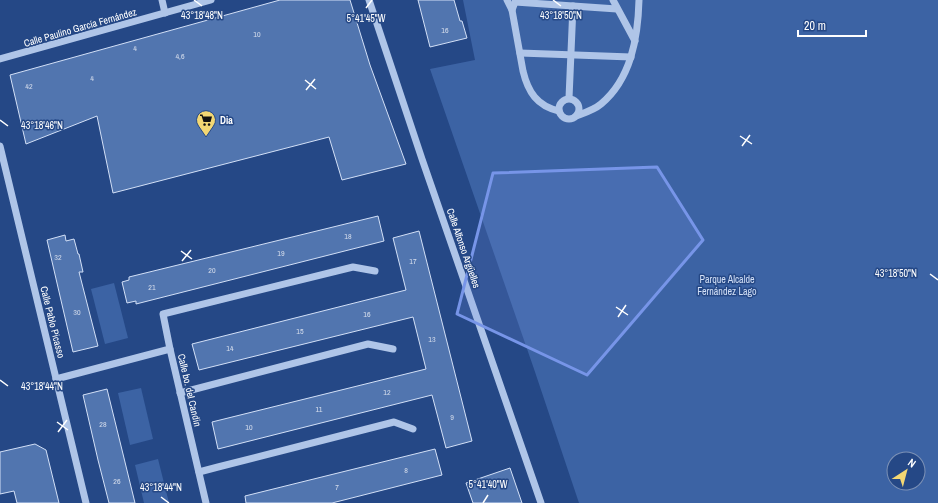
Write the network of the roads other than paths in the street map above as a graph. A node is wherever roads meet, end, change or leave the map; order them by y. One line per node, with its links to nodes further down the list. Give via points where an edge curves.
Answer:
1 (162, 0): 11 (street)
2 (211, 0): 11 (street, Calle Paulino García Fernández)
3 (369, 0): 30 (street, Calle Alfonso Argüelles)
4 (507, 0): 10 (street)
5 (613, 0): 9 (street)
6 (639, 0): 12 (street)
7 (515, 1): 8 (street); 10 (street)
8 (573, 6): 9 (street); 14 (street)
9 (617, 9): 12 (street)
10 (512, 10): 13 (street)
11 (165, 13): 16 (street, Calle Paulino García Fernández)
12 (635, 41): 15 (street)
13 (520, 53): 14 (street); 18 (street, via 525,80 535,98 542,105)
14 (571, 55): 15 (street); 17 (street)
15 (631, 57): 19 (street, via 610,95 600,105)
16 (0, 59)
17 (569, 98): 18 (street, via 562,101); 19 (street, via 576,102 579,109)
18 (559, 111): 19 (street, via 561,116 568,119)
19 (576, 116)
20 (0, 146): 24 (street, Calle Pablo Picasso)
21 (375, 271): 22 (street, via 353,267 163,314)
22 (170, 349): 24 (street, Calle bo. del Candin); 25 (street, Calle bo. del Candin)
23 (393, 349): 25 (street, via 368,344)
24 (56, 379): 28 (street, Calle Pablo Picasso)
25 (180, 393): 27 (street, Calle bo. del Candin)
26 (414, 429): 27 (street, via 394,422)
27 (199, 472): 29 (street, Calle bo. del Candin)
28 (86, 503)
29 (206, 503)
30 (541, 503)

